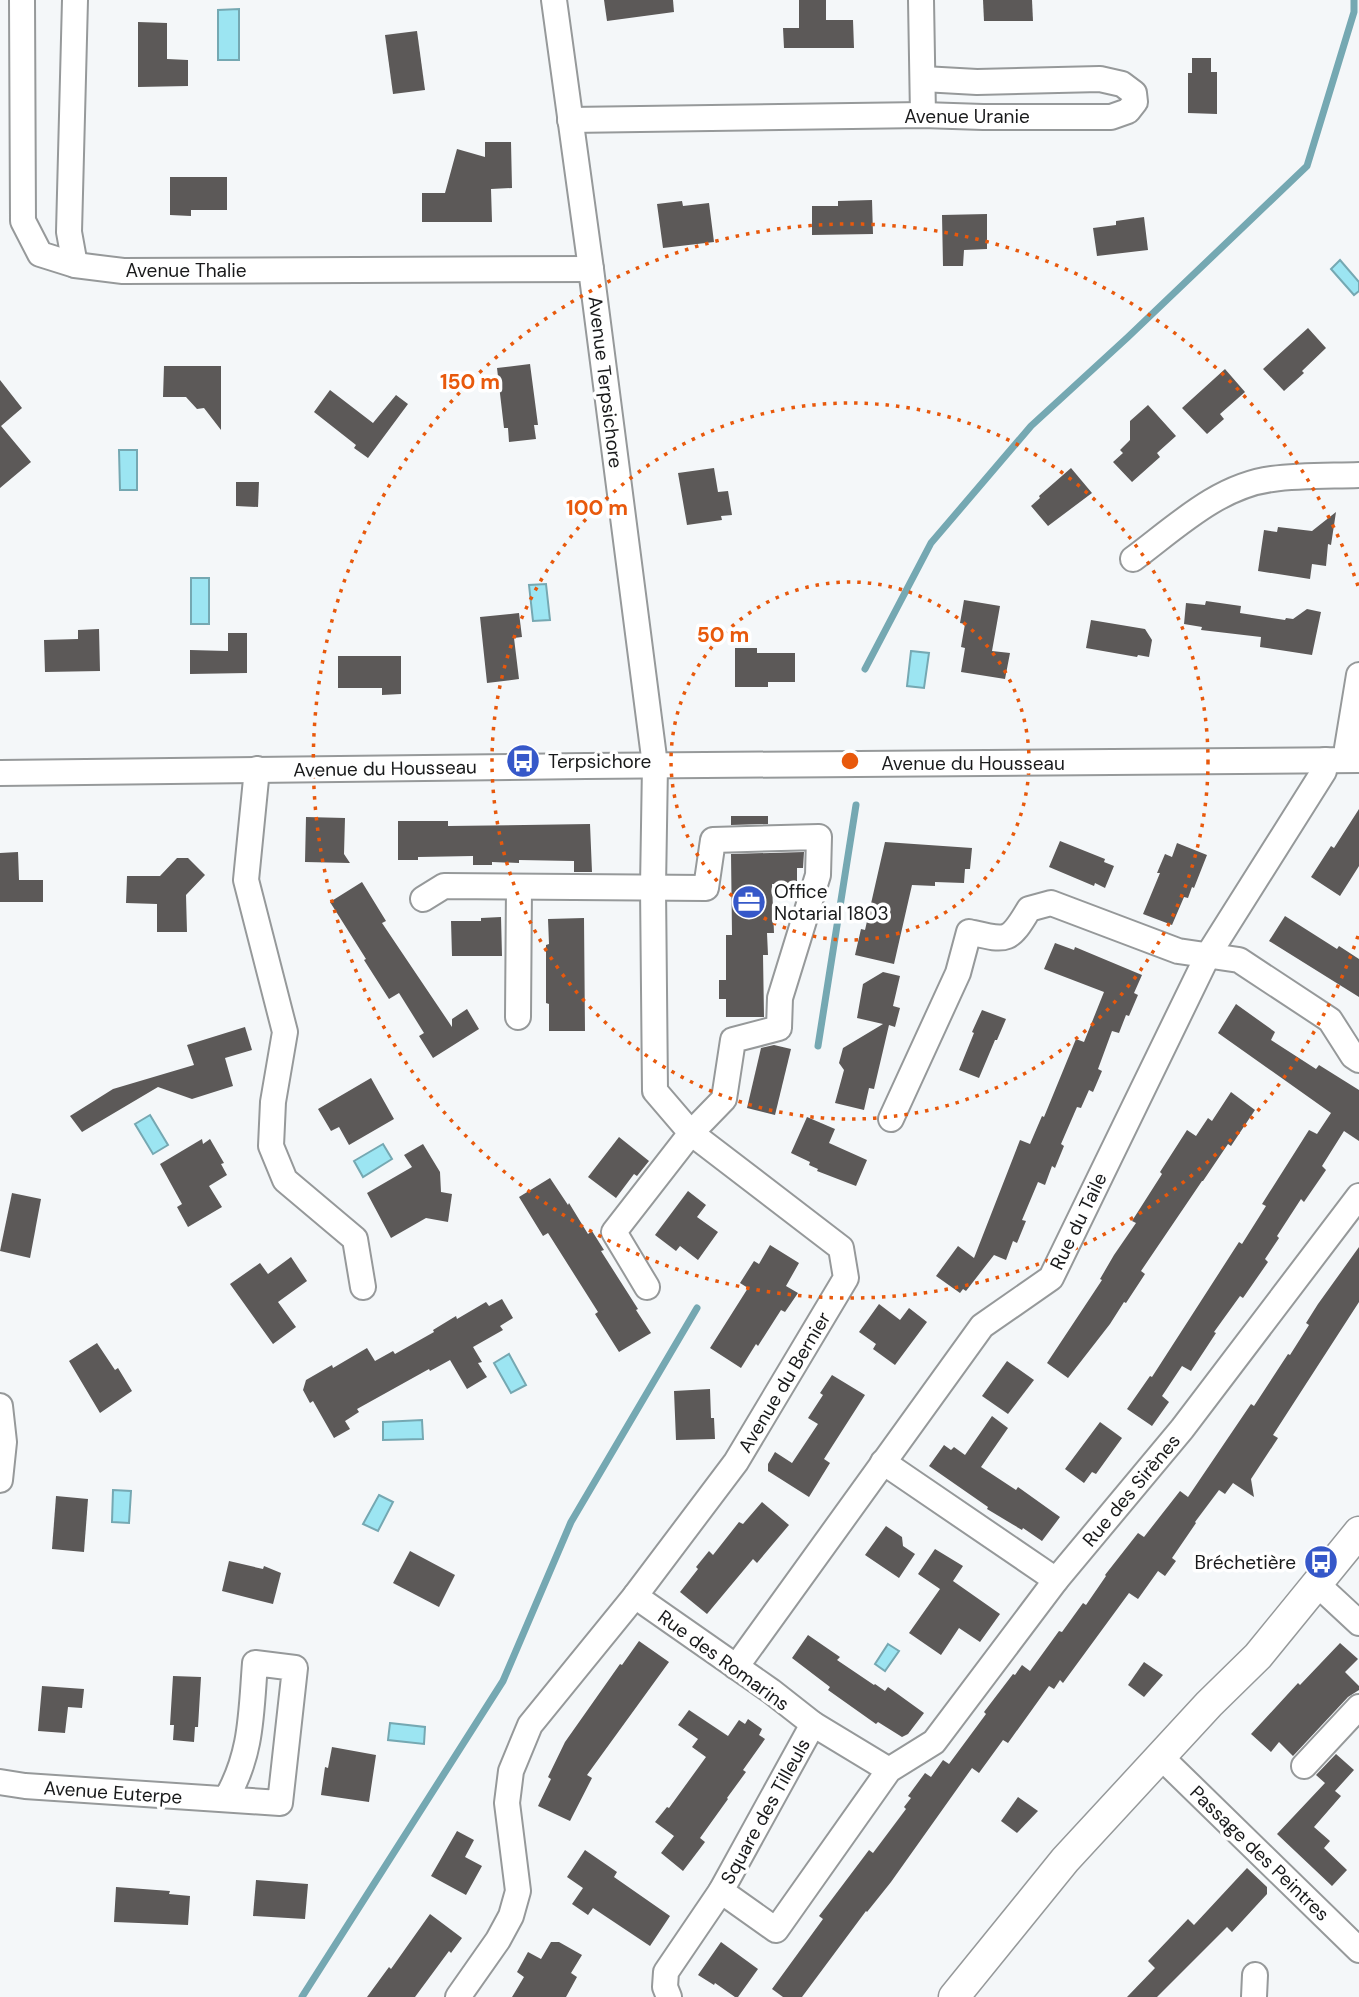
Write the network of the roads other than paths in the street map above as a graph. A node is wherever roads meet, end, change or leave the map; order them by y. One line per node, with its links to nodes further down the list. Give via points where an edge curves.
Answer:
1 (22, 0): 8 (street, Avenue Thalie, via 23,221 40,254)
2 (75, 0): 8 (street, via 69,232)
3 (554, 0): 7 (street, Avenue Terpsichore)
4 (921, 0): 5 (street)
5 (923, 79): 6 (street); 6 (street, Avenue Uranie, via 1100,79 1122,84 1134,93 1135,102 1128,111 1111,117)
6 (923, 116): 7 (street, Avenue Uranie)
7 (570, 120): 9 (street, Avenue Terpsichore)
8 (75, 265): 9 (street, Avenue Thalie, via 123,271)
9 (591, 269): 14 (street, Avenue Terpsichore)
10 (1359, 475): 11 (street, via 1270,479 1238,488 1213,500)
11 (1133, 559)
12 (1359, 675): 13 (street, Rue du Taile)
13 (1343, 760): 14 (street, Avenue du Housseau); 20 (street, Rue du Taile, via 1324,771)
14 (655, 765): 15 (street, Avenue du Housseau); 18 (street, Avenue du Bernier)
15 (257, 769): 16 (street, Avenue du Housseau); 26 (street, via 246,880 285,1032 271,1146 285,1180 355,1238)
16 (0, 773)
17 (519, 887): 18 (street); 19 (street, via 444,886); 21 (street)
18 (653, 887): 24 (street, Avenue du Bernier, via 655,1091); 24 (street, via 706,887 713,840 819,837 818,875 779,998 779,1028 733,1040 724,1099)
19 (423, 899)
20 (1208, 955): 22 (street, via 1239,960 1330,1020); 23 (street, via 1178,951 1051,902 1030,909 1016,932 1000,939 969,932 958,973); 29 (street, Rue du Taile, via 1051,1278 982,1326)
21 (518, 1017)
22 (1359, 1060)
23 (891, 1119)
24 (691, 1133): 27 (street, via 614,1232); 34 (street, Avenue du Bernier, via 841,1248 846,1278 736,1462)
25 (1359, 1196): 32 (street, Rue des Sirènes, via 1182,1429)
26 (363, 1287)
27 (647, 1287)
28 (0, 1406): 30 (street, via 4,1443)
29 (883, 1462): 32 (street); 36 (street, Rue du Taile)
30 (0, 1480)
31 (1359, 1532): 33 (main road)
32 (1056, 1580): 41 (street, Rue des Sirènes, via 934,1742)
33 (1317, 1584): 35 (street); 39 (main road, via 1258,1656)
34 (635, 1596): 36 (street, Rue des Romarins); 46 (street, Avenue du Bernier, via 530,1725 511,1770 507,1803 518,1891 498,1940)
35 (1359, 1623)
36 (736, 1667): 38 (street, Rue des Romarins)
37 (1359, 1707): 40 (street)
38 (813, 1724): 41 (street, Square des Tilleuls); 44 (street, Square des Tilleuls)
39 (1161, 1757): 45 (street, Passage des Peintres); 48 (main road, via 1065,1860)
40 (1304, 1766)
41 (888, 1770): 44 (street, Square des Tilleuls, via 776,1930)
42 (0, 1782): 43 (street, Avenue Euterpe)
43 (226, 1799): 43 (street, Avenue Euterpe, via 239,1778 248,1746 255,1664 295,1668 280,1803)
44 (721, 1891): 47 (street, via 666,1972)
45 (1359, 1950)
46 (458, 1997)
47 (669, 1997)
48 (954, 1997)

